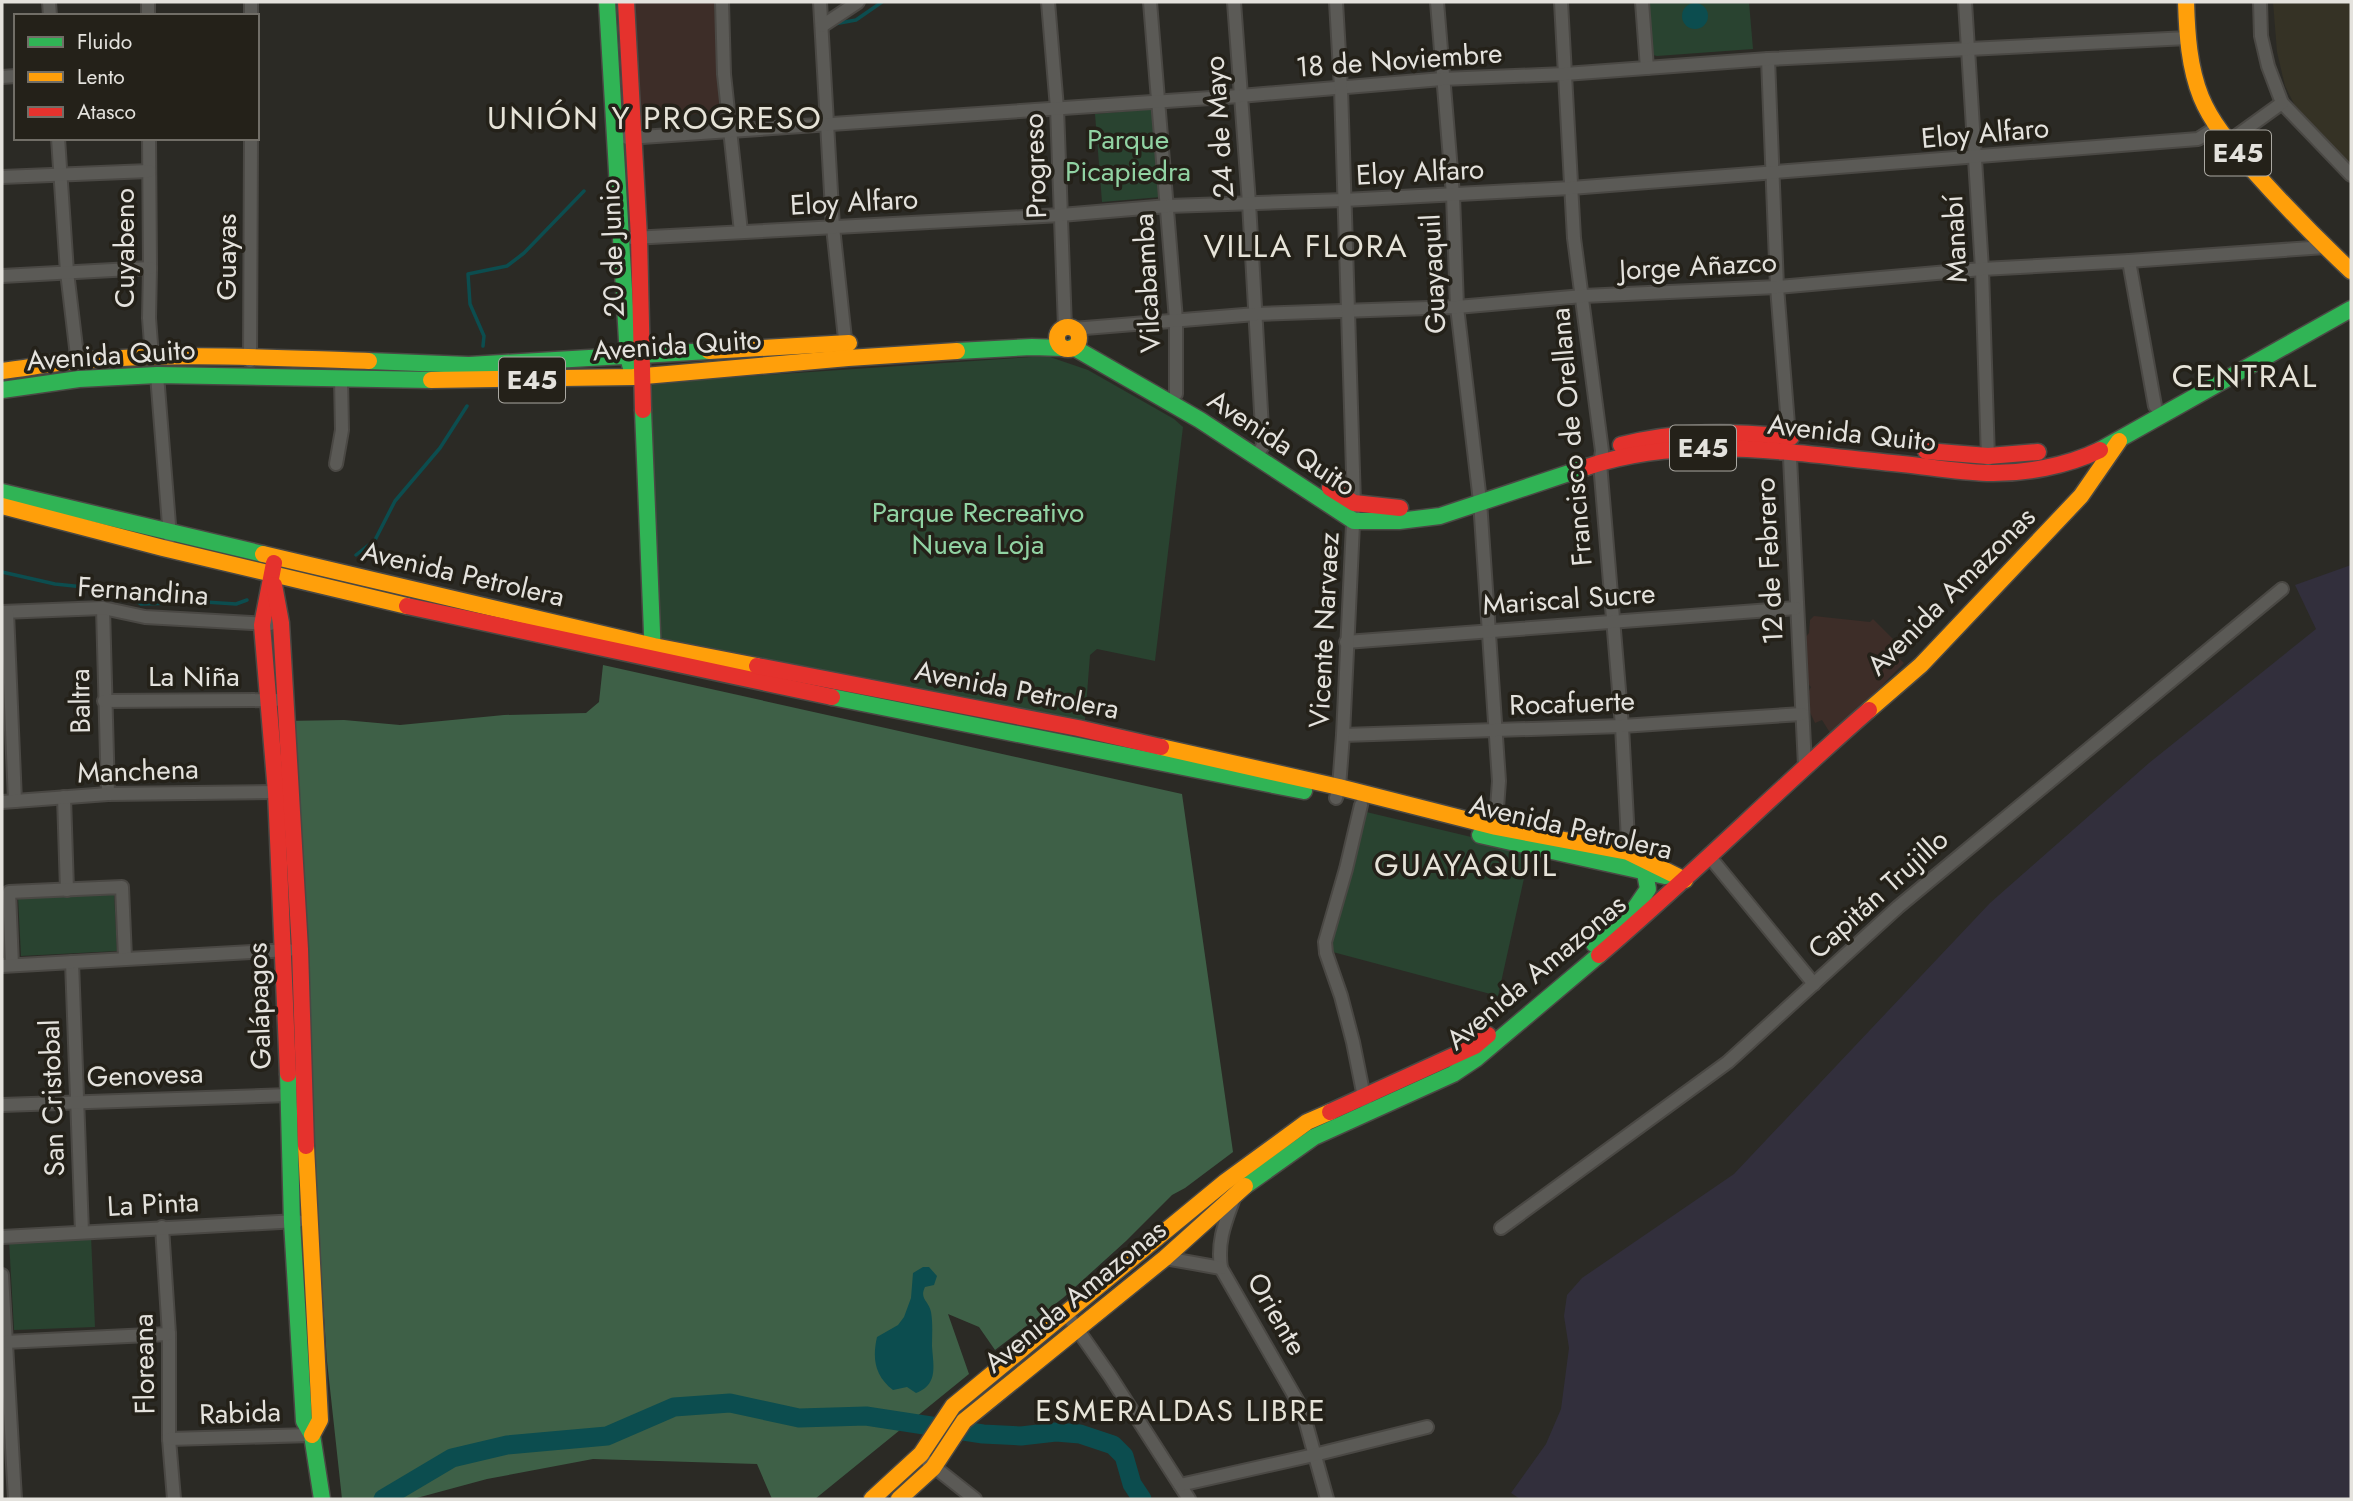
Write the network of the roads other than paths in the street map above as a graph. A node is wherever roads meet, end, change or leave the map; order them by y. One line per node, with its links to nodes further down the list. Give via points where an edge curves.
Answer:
1 (607, 2): 31 (main road, 20 de Junio)
2 (626, 2): 32 (main road, 20 de Junio)
3 (722, 2): 30 (street)
4 (820, 2): 16 (street)
5 (858, 2): 16 (street)
6 (1048, 2): 27 (street, Progreso)
7 (1150, 2): 25 (street, Vilcabamba)
8 (1234, 2): 24 (street, 24 de Mayo)
9 (1336, 2): 23 (street, Vicente Narvaez)
10 (1437, 2): 22 (street, Guayaquil)
11 (1561, 2): 21 (street, Francisco de Orellana)
12 (1642, 2): 20 (street)
13 (1965, 2): 18 (street, Manabí)
14 (2186, 2): 17 (main road, E45)
15 (2260, 2): 26 (street, via 2261,36)
16 (822, 26): 28 (street)
17 (2188, 38): 18 (street, 18 de Noviembre); 29 (main road, E45, via 2201,97)
18 (1968, 48): 19 (street, 18 de Noviembre); 37 (street, Manabí)
19 (1768, 59): 20 (street, 18 de Noviembre); 39 (street, 12 de Febrero)
20 (1647, 68): 21 (street, 18 de Noviembre)
21 (1565, 74): 22 (street, 18 de Noviembre); 43 (street, Francisco de Orellana)
22 (1442, 79): 23 (street, 18 de Noviembre); 44 (street, Guayaquil)
23 (1341, 88): 24 (street, 18 de Noviembre); 45 (street, Vicente Narvaez)
24 (1240, 96): 25 (street, 18 de Noviembre); 46 (street, 24 de Mayo)
25 (1157, 101): 27 (street, 18 de Noviembre); 47 (street, Vilcabamba)
26 (2282, 103): 36 (street); 41 (street)
27 (1057, 108): 28 (street, 18 de Noviembre); 48 (street, Progreso)
28 (826, 123): 30 (street, 18 de Noviembre); 49 (street)
29 (2217, 127): 36 (main road, E45); 37 (street, Eloy Alfaro, via 2198,139)
30 (731, 131): 32 (street, 18 de Noviembre); 50 (street)
31 (615, 138): 32 (street, 18 de Noviembre); 51 (main road, 20 de Junio)
32 (634, 138): 52 (main road, 20 de Junio)
33 (58, 140): 40 (street)
34 (149, 140): 38 (street, Cuyabeno)
35 (251, 140): 72 (street, Guayas)
36 (2228, 142): 53 (main road, E45)
37 (1975, 158): 39 (street, Eloy Alfaro); 56 (street, Manabí)
38 (149, 171): 40 (street); 55 (street, Cuyabeno)
39 (1773, 174): 43 (street, Eloy Alfaro); 60 (street, 12 de Febrero)
40 (61, 176): 42 (street); 58 (street)
41 (2351, 176)
42 (2, 177)
43 (1571, 188): 44 (street, Eloy Alfaro); 62 (street, Francisco de Orellana)
44 (1453, 195): 45 (street, Eloy Alfaro); 63 (street, Guayaquil)
45 (1344, 201): 46 (street, Eloy Alfaro); 65 (street, Vicente Narvaez)
46 (1249, 203): 47 (street, Eloy Alfaro); 66 (street, 24 de Mayo)
47 (1168, 206): 48 (street, Eloy Alfaro); 67 (street, Vilcabamba)
48 (1061, 215): 49 (street, Eloy Alfaro); 68 (street, Progreso)
49 (833, 227): 50 (street, Eloy Alfaro); 69 (street)
50 (741, 232): 52 (street, Eloy Alfaro)
51 (621, 238): 52 (street, Eloy Alfaro); 70 (main road, 20 de Junio)
52 (639, 238): 70 (main road, 20 de Junio)
53 (2325, 247): 54 (street, Jorge Añazco); 57 (main road, E45)
54 (2129, 261): 56 (street, Jorge Añazco); 82 (street)
55 (150, 268): 58 (street); 71 (street, Cuyabeno)
56 (1982, 269): 60 (street, Jorge Añazco); 88 (street, Manabí)
57 (2351, 271)
58 (67, 272): 59 (street); 73 (street)
59 (2, 276)
60 (1777, 287): 62 (street, Jorge Añazco); 84 (street, 12 de Febrero)
61 (2351, 292): 82 (main road, Avenida Quito / E45)
62 (1583, 296): 63 (street, Jorge Añazco); 86 (street, Francisco de Orellana)
63 (1457, 307): 65 (street, Jorge Añazco); 90 (street, Guayaquil)
64 (2351, 309): 83 (main road, Avenida Quito / E45)
65 (1347, 311): 66 (street, Jorge Añazco); 93 (street, Vicente Narvaez)
66 (1256, 314): 67 (street, Jorge Añazco); 85 (street, 24 de Mayo)
67 (1176, 320): 68 (street, Jorge Añazco); 81 (street, Vilcabamba)
68 (1069, 338): 69 (main road, Avenida Quito / E45); 81 (main road, Avenida Quito); 85 (main road, Avenida Quito, via 1200,420)
69 (847, 351): 70 (main road, Avenida Quito / E45); 77 (main road, Avenida Quito / E45)
70 (635, 356): 72 (main road, Avenida Quito / E45, via 469,365); 77 (main road, 20 de Junio)
71 (152, 357): 72 (main road, Avenida Quito / E45); 73 (main road, Avenida Quito / E45)
72 (250, 357): 76 (street, Guayas)
73 (77, 360): 74 (main road, Avenida Quito / E45); 79 (street)
74 (2, 371)
75 (157, 375): 76 (main road, Avenida Quito / E45); 79 (main road, Avenida Quito / E45); 96 (street)
76 (250, 375): 78 (main road, Avenida Quito / E45)
77 (638, 377): 78 (main road, Avenida Quito / E45, via 492,381); 109 (main road, 20 de Junio)
78 (341, 378): 87 (street, via 342,430)
79 (79, 379): 80 (main road, Avenida Quito / E45)
80 (2, 390)
81 (1176, 394): 85 (main road, Avenida Quito)
82 (2155, 406): 88 (main road, Avenida Quito / E45, via 2075,445)
83 (2119, 441): 88 (main road, Avenida Quito / E45, via 2081,459 2037,468); 117 (main road, Avenida Amazonas, via 2081,496 1920,665)
84 (1789, 445): 86 (main road, Avenida Quito / E45); 88 (main road, Avenida Quito / E45); 102 (street, 12 de Febrero)
85 (1259, 451): 93 (main road, Avenida Quito); 95 (main road, Avenida Quito)
86 (1601, 457): 89 (main road, Avenida Quito / E45); 90 (main road, Avenida Quito / E45); 104 (street, Francisco de Orellana)
87 (336, 464)
88 (1988, 465)
89 (1514, 474)
90 (1478, 489): 95 (main road, Avenida Quito / E45, via 1440,516); 107 (street, Guayaquil)
91 (2, 492): 96 (main road, Avenida Petrolera)
92 (1447, 497): 93 (main road, Avenida Quito, via 1399,508)
93 (1354, 503): 95 (street, Vicente Narvaez)
94 (2, 506): 97 (main road, Avenida Petrolera)
95 (1354, 521): 108 (street, Vicente Narvaez)
96 (170, 533): 97 (street); 98 (main road, Avenida Petrolera)
97 (168, 551): 99 (main road, Avenida Petrolera)
98 (275, 557): 99 (main road, Galápagos); 109 (main road, Avenida Petrolera)
99 (272, 574): 105 (main road, Galápagos); 106 (main road, Galápagos); 109 (main road, Avenida Petrolera)
100 (2282, 589): 134 (street, Capitán Trujillo, via 1967,848)
101 (103, 608): 103 (street, Fernandina); 106 (street, Fernandina, via 145,617); 111 (street, Baltra)
102 (1796, 608): 104 (street, Mariscal Sucre); 112 (street, 12 de Febrero)
103 (4, 612): 113 (street)
104 (1611, 621): 107 (street, Mariscal Sucre); 114 (street, Francisco de Orellana)
105 (281, 623): 106 (street, Fernandina); 110 (main road, Galápagos)
106 (262, 625): 110 (main road, Galápagos)
107 (1487, 630): 108 (street, Mariscal Sucre); 115 (street, Guayaquil)
108 (1346, 642): 116 (street, Vicente Narvaez)
109 (649, 652): 119 (main road, Avenida Petrolera, via 1078,728)
110 (276, 700): 111 (street, La Niña); 118 (main road, Galápagos); 130 (main road, Galápagos, via 292,791)
111 (104, 701): 120 (street, Baltra)
112 (1802, 714): 114 (street, Rocafuerte); 117 (street, 12 de Febrero)
113 (7, 715): 122 (street)
114 (1622, 726): 115 (street, Rocafuerte); 125 (street, Francisco de Orellana)
115 (1494, 731): 116 (street, Rocafuerte); 124 (street, Guayaquil, via 1499,781)
116 (1343, 735): 119 (street, Vicente Narvaez)
117 (1805, 766): 126 (main road, Avenida Amazonas)
118 (276, 792): 120 (street, Manchena); 130 (main road, Galápagos)
119 (1338, 792): 123 (main road, Avenida Petrolera); 124 (main road, Avenida Petrolera)
120 (107, 794): 121 (street, Manchena)
121 (64, 797): 122 (street, Manchena); 129 (street)
122 (8, 802)
123 (1361, 805): 124 (main road, Avenida Petrolera); 136 (street, via 1325,942)
124 (1495, 833): 125 (main road, Avenida Petrolera); 127 (main road, Avenida Petrolera)
125 (1628, 852): 127 (street, Francisco de Orellana); 128 (main road, Avenida Petrolera)
126 (1709, 856): 128 (main road, Avenida Amazonas); 134 (street)
127 (1637, 871): 128 (main road, Avenida Petrolera); 136 (main road, Avenida Amazonas, via 1648,884 1636,907 1475,1046)
128 (1685, 880): 139 (main road, Avenida Amazonas, via 1477,1058 1453,1074)
129 (67, 890): 131 (street, via 122,887); 133 (street, via 9,892)
130 (292, 950): 131 (street); 135 (main road, Galápagos); 141 (main road, Galápagos)
131 (125, 958): 132 (street)
132 (72, 962): 133 (street); 137 (street, San Cristobal)
133 (7, 965)
134 (1814, 985): 143 (street, Capitán Trujillo, via 1728,1062)
135 (289, 1095): 137 (street, Genovesa); 141 (main road, Galápagos)
136 (1363, 1095): 139 (street); 149 (main road, Avenida Amazonas, via 1307,1122 1254,1160)
137 (76, 1102): 138 (street, Genovesa); 144 (street, San Cristobal)
138 (2, 1105)
139 (1369, 1112): 140 (main road, Avenida Amazonas, via 1314,1137)
140 (1236, 1193): 146 (main road, Avenida Amazonas); 147 (street, Oriente, via 1219,1250)
141 (300, 1221): 142 (street, La Pinta); 154 (main road, Galápagos, via 304,1421)
142 (162, 1227): 144 (street, La Pinta); 151 (street, Floreana)
143 (1501, 1228)
144 (82, 1232): 145 (street, La Pinta)
145 (2, 1237)
146 (1165, 1258): 147 (street); 150 (main road, Avenida Amazonas)
147 (1222, 1268): 158 (street, Oriente, via 1295,1394)
148 (2, 1275): 152 (street)
149 (1066, 1313): 150 (street); 157 (main road, Avenida Amazonas, via 953,1406)
150 (1078, 1330): 159 (main road, Avenida Amazonas, via 964,1421); 160 (street)
151 (169, 1334): 152 (street); 155 (street, Floreana)
152 (5, 1342): 156 (street)
153 (1427, 1427): 158 (street)
154 (312, 1435): 155 (street, Rabida); 164 (main road, Galápagos)
155 (169, 1439): 163 (street, Floreana)
156 (7, 1445): 162 (street)
157 (924, 1449): 159 (street); 161 (main road, Avenida Amazonas)
158 (1314, 1455): 160 (street); 168 (street, Oriente)
159 (937, 1462): 165 (main road, Avenida Amazonas); 166 (street)
160 (1180, 1485): 167 (street)
161 (875, 1498)
162 (15, 1499)
163 (174, 1499)
164 (322, 1499)
165 (899, 1499)
166 (975, 1499)
167 (1189, 1499)
168 (1326, 1499)

